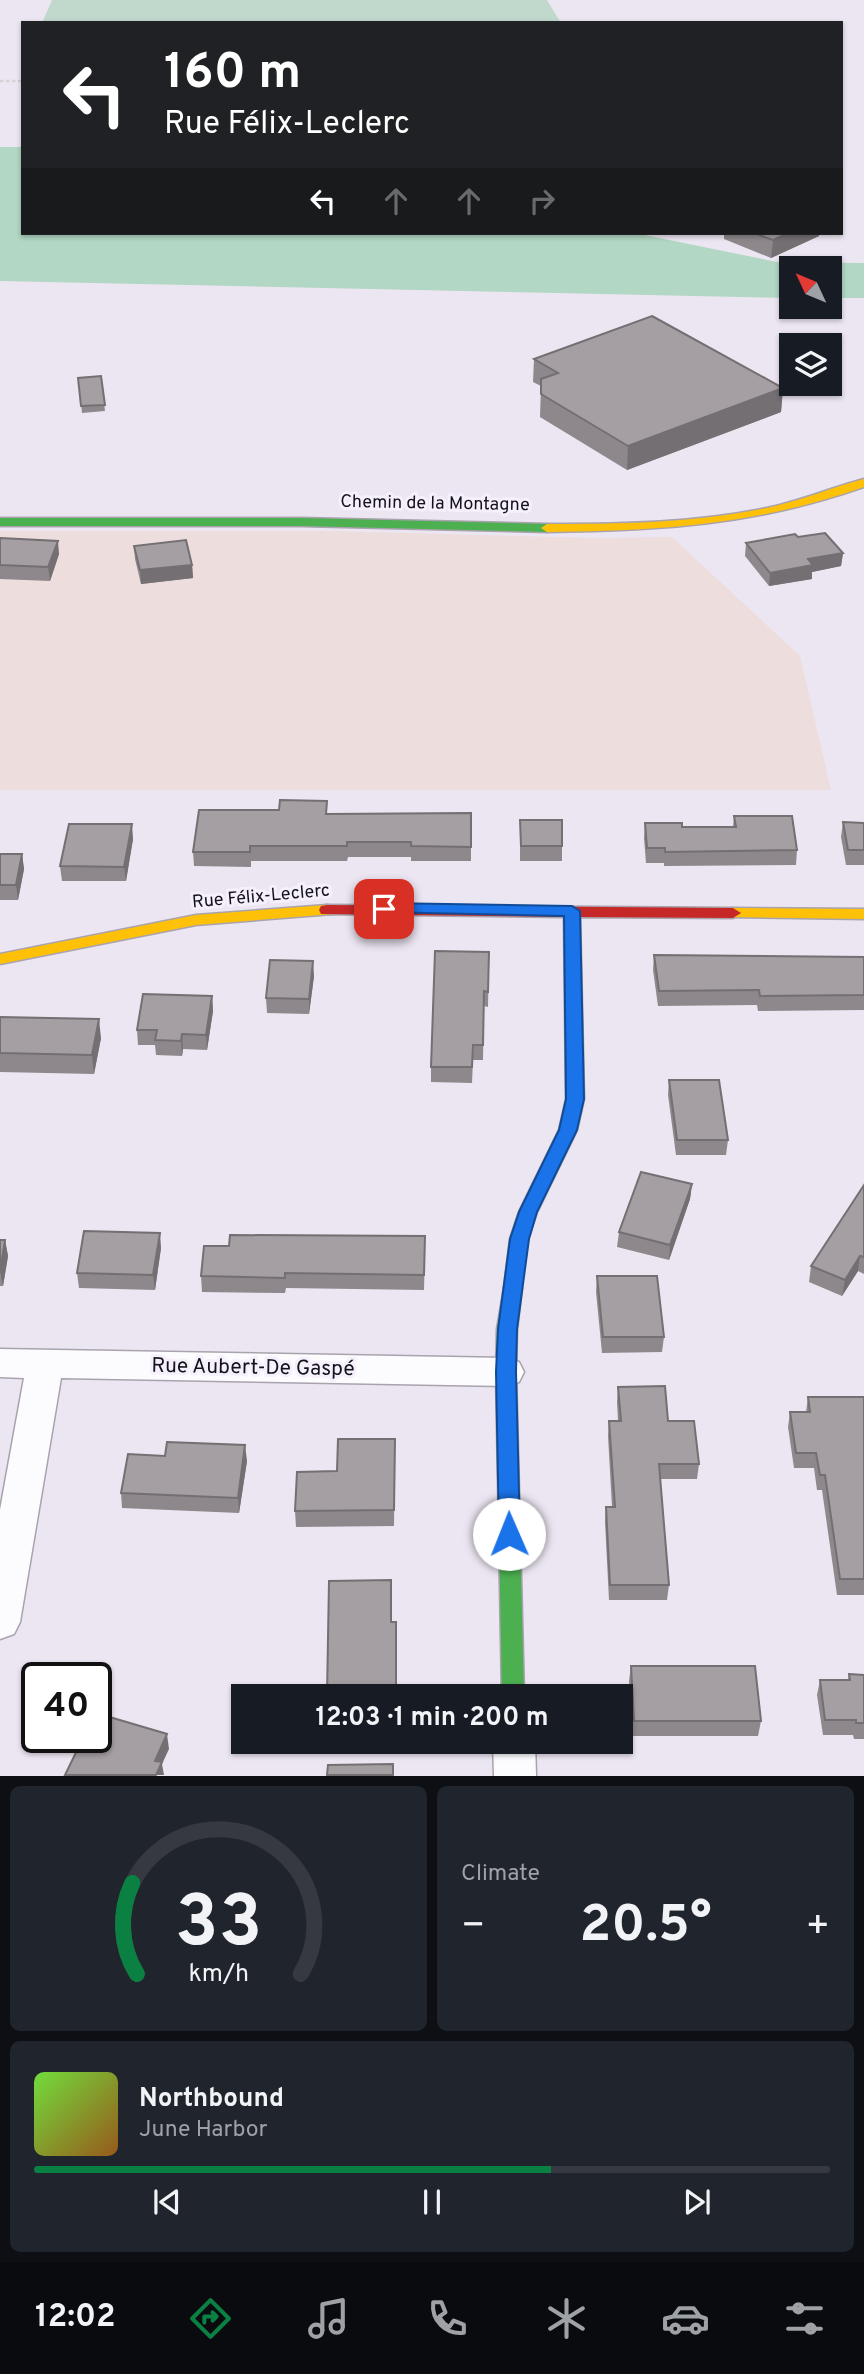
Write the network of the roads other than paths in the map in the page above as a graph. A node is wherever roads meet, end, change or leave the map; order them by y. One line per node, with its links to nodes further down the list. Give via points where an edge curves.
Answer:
1 (864, 483): 2 (street, Chemin de la Montagne, via 749,516 650,527 273,521)
2 (0, 523)
3 (572, 911): 4 (street, Rue Félix-Leclerc); 5 (street, Rue Félix-Leclerc, via 384,909 227,917); 8 (street, via 575,1099 568,1130 519,1239)
4 (864, 915)
5 (0, 959)
6 (0, 1363): 7 (street, Rue Aubert-De Gaspé)
7 (45, 1364): 8 (street, Rue Aubert-De Gaspé); 9 (street)
8 (506, 1372): 10 (street)
9 (0, 1622)
10 (513, 1684)
11 (514, 1754): 12 (street)
12 (515, 1776)

